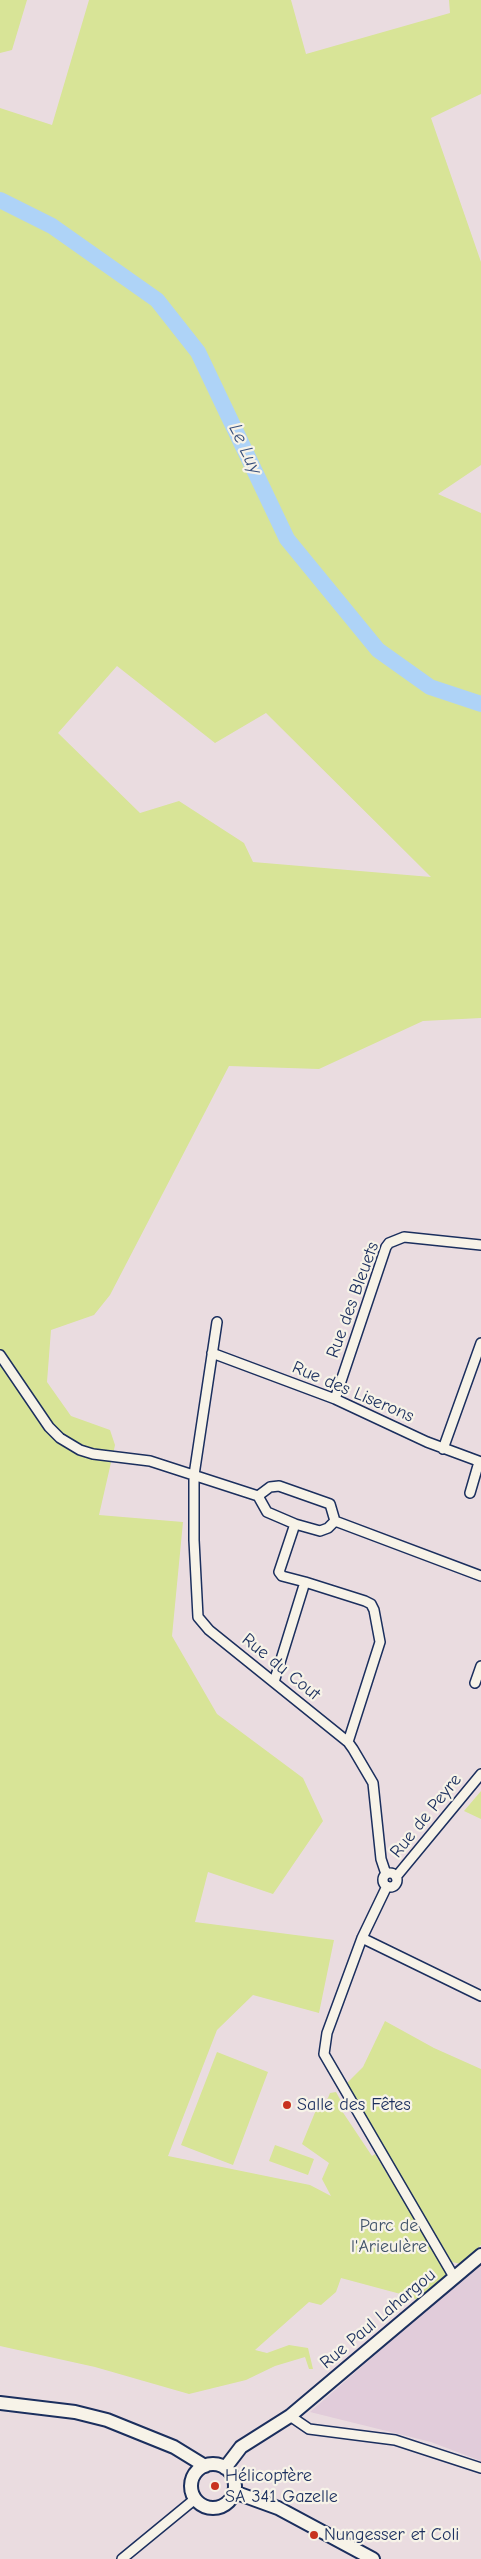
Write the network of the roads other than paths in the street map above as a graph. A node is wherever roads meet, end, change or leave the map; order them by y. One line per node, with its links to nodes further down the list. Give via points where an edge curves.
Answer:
1 (481, 1246): 6 (street, Rue des Bleuets, via 404,1237 389,1243)
2 (217, 1322): 4 (street, Rue du Cout)
3 (481, 1343): 7 (street)
4 (212, 1353): 6 (street, Rue des Liserons); 9 (street, Rue du Cout)
5 (0, 1355): 9 (street, via 49,1427 73,1447 93,1454 150,1460)
6 (335, 1399): 7 (street, Rue des Liserons)
7 (443, 1449): 8 (street, Rue des Liserons)
8 (480, 1462): 10 (street)
9 (194, 1474): 11 (street); 17 (street, Rue du Cout, via 198,1617 209,1630)
10 (470, 1493)
11 (258, 1496): 12 (street, via 270,1487 279,1486 316,1498 330,1504); 13 (street, via 267,1512)
12 (335, 1521): 13 (street, via 320,1531); 14 (street)
13 (295, 1524): 15 (street, via 278,1572)
14 (481, 1576)
15 (305, 1582): 17 (street); 19 (street, via 370,1604 374,1610 380,1642)
16 (481, 1666): 18 (street)
17 (274, 1682): 19 (street, Rue du Cout)
18 (474, 1683)
19 (348, 1742): 21 (street, Rue du Cout, via 373,1784 381,1859)
20 (481, 1774): 22 (street, Rue de Peyre)
21 (386, 1874): 22 (street, Rue de Peyre); 23 (street, Rue de Peyre, via 383,1880)
22 (396, 1877): 23 (street, Rue de Peyre, via 394,1886)
23 (387, 1886): 24 (street, Rue de Peyre)
24 (362, 1938): 25 (street); 27 (street, Rue de Peyre, via 327,2033 324,2054)
25 (481, 1996)
26 (481, 2255): 27 (main road, Rue Paul Lahargou)
27 (454, 2277): 29 (main road, Rue Paul Lahargou)
28 (0, 2403): 30 (main road, via 90,2415)
29 (294, 2413): 32 (main road, Rue Paul Lahargou, via 241,2447); 33 (street, via 309,2429 395,2440)
30 (156, 2440): 31 (main road); 34 (main road, via 176,2455)
31 (205, 2466): 32 (main road); 34 (main road)
32 (225, 2468): 35 (main road, via 233,2478)
33 (481, 2468)
34 (194, 2475): 36 (main road, via 191,2487)
35 (234, 2492): 36 (main road, via 227,2503 213,2508); 38 (main road, via 278,2508)
36 (195, 2499): 37 (street)
37 (122, 2559)
38 (373, 2559)

